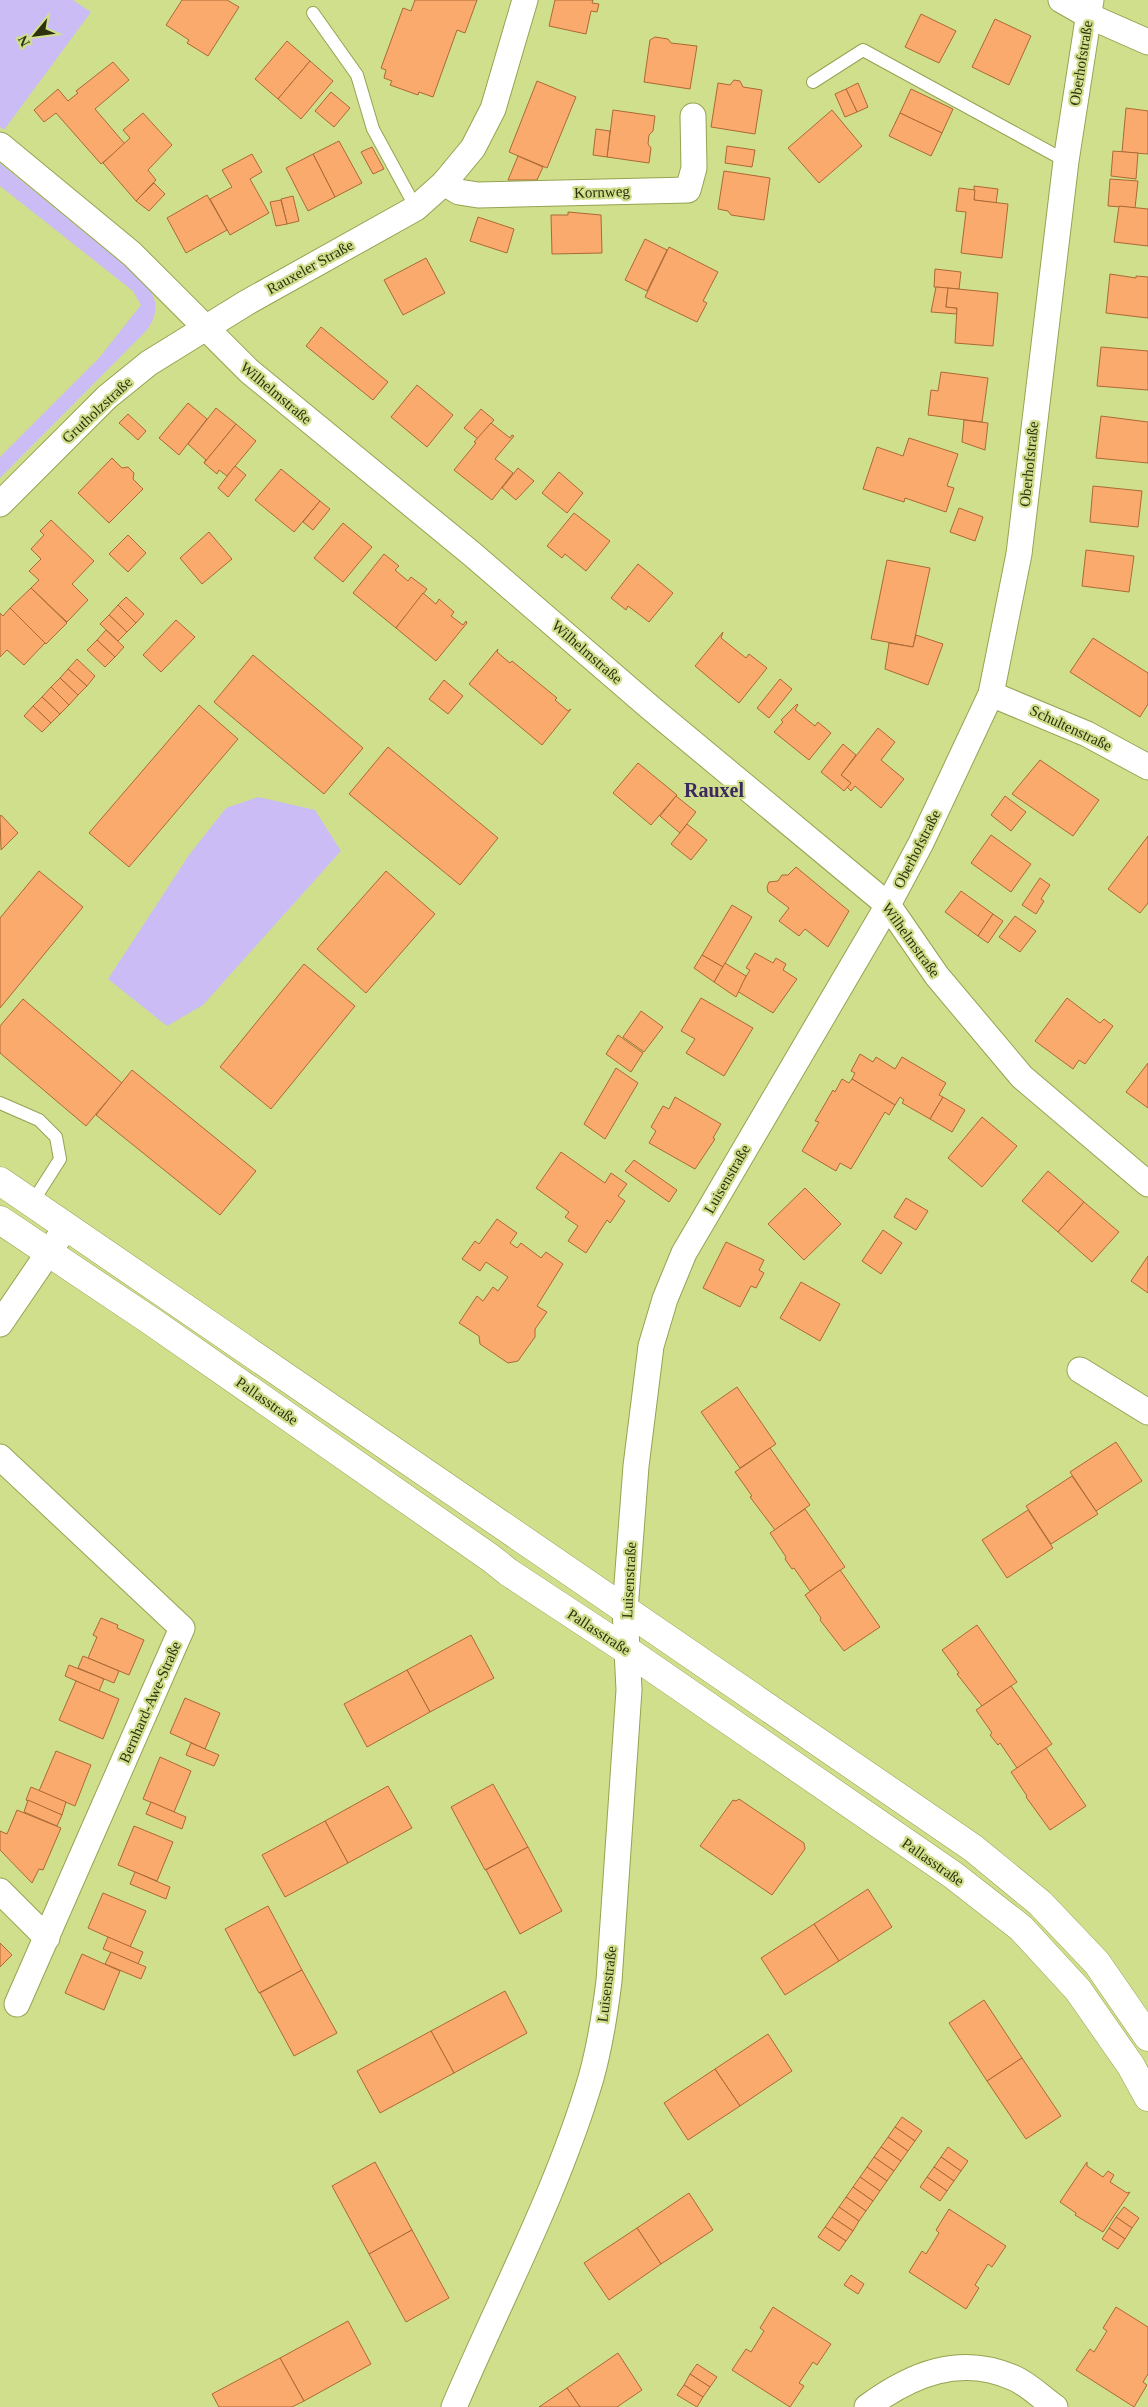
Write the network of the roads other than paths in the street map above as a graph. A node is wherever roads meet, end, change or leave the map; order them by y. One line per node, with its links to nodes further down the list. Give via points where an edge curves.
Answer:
1 (525, 0): 10 (street, Rauxeler Straße, via 493,109 473,148)
2 (1061, 0): 3 (street)
3 (1090, 8): 5 (street); 9 (street, Oberhofstraße)
4 (313, 13): 11 (lane, via 358,75 373,129)
5 (1148, 42)
6 (813, 82): 9 (lane, via 863,50)
7 (693, 116): 10 (street, Kornweg, via 694,168 688,190 478,196 459,192)
8 (0, 145): 12 (street, Wilhelmstraße, via 132,254)
9 (1066, 161): 14 (street, Oberhofstraße, via 1021,542)
10 (444, 183): 11 (street, Rauxeler Straße)
11 (416, 208): 12 (street, Rauxeler Straße)
12 (205, 329): 13 (street, Grutholzstraße, via 149,363 107,398); 16 (street, Wilhelmstraße, via 249,371 472,554)
13 (0, 504)
14 (991, 694): 15 (street, Schultenstraße, via 1087,734); 16 (street, Oberhofstraße, via 922,843)
15 (1148, 767)
16 (888, 905): 19 (street, Wilhelmstraße, via 937,976 1022,1077); 28 (street, Luisenstraße, via 684,1253 665,1298 651,1346 643,1401)
17 (0, 1103): 20 (lane, via 39,1120 56,1137 60,1159)
18 (0, 1181): 20 (main road, Pallasstraße)
19 (1148, 1184)
20 (32, 1203): 22 (main road, Pallasstraße)
21 (0, 1220): 23 (main road, Pallasstraße)
22 (66, 1227): 23 (street); 28 (main road, Pallasstraße)
23 (49, 1253): 24 (street); 29 (main road, Pallasstraße, via 159,1326 508,1572)
24 (0, 1324)
25 (1080, 1370): 26 (street)
26 (1148, 1412)
27 (0, 1457): 31 (street, Bernhard-Awe-Straße, via 182,1628)
28 (625, 1610): 29 (street, Luisenstraße); 33 (main road, Pallasstraße, via 988,1861 1040,1903 1097,1962)
29 (628, 1651): 34 (main road, Pallasstraße, via 953,1875 1021,1928 1078,1990 1131,2066); 35 (street, Luisenstraße, via 629,1690 609,1981 591,2077 560,2170)
30 (0, 1891): 31 (street)
31 (47, 1938): 32 (street, Bernhard-Awe-Straße)
32 (17, 2004)
33 (1148, 2037)
34 (1148, 2097)
35 (454, 2407)
36 (867, 2407): 37 (street, via 893,2388 932,2371 978,2367 1015,2378)
37 (1055, 2407)

